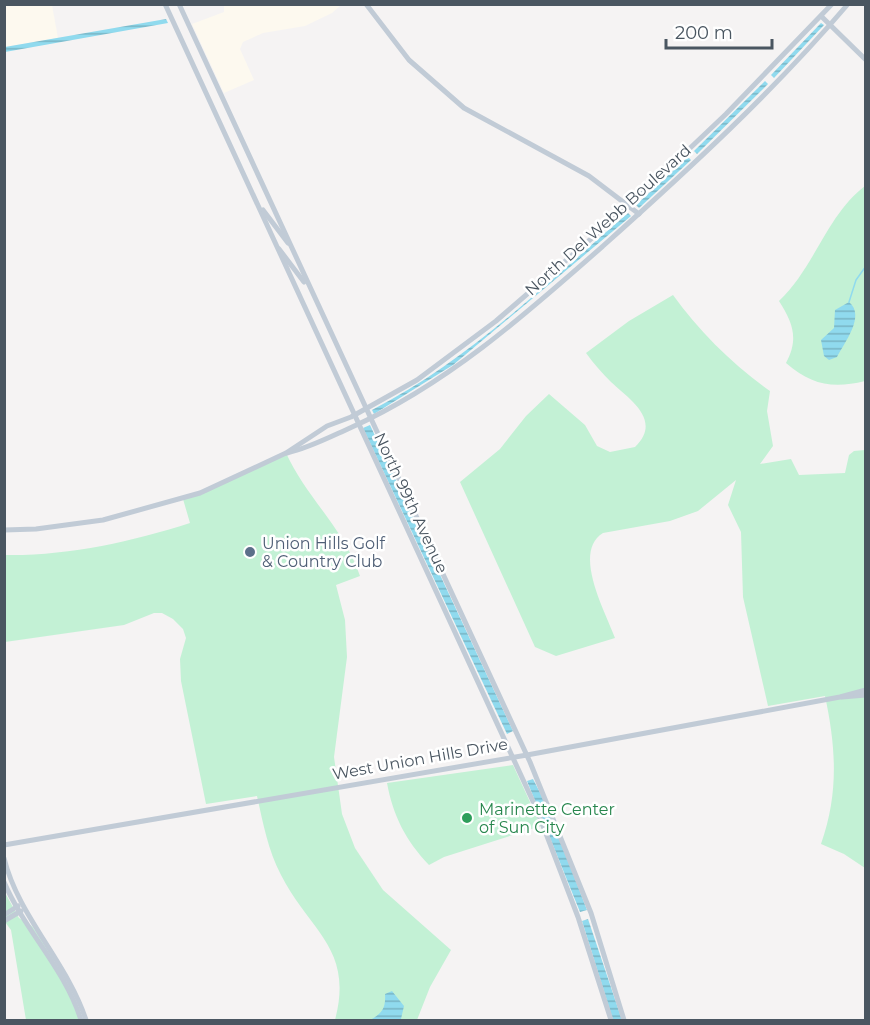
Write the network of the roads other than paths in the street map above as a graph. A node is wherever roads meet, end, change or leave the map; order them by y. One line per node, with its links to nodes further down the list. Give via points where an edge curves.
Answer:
1 (178, 4): 5 (main road); 12 (main road, North 99th Avenue)
2 (366, 4): 10 (main road, via 409,60 464,108 589,176)
3 (832, 4): 6 (main road, North Del Webb Boulevard)
4 (848, 4): 7 (main road, North Del Webb Boulevard)
5 (166, 7): 9 (main road, North 99th Avenue)
6 (821, 16): 7 (main road); 10 (main road, North Del Webb Boulevard)
7 (831, 25): 8 (main road); 11 (main road, North Del Webb Boulevard)
8 (866, 60)
9 (255, 199): 12 (main road); 13 (main road, North 99th Avenue)
10 (629, 206): 11 (main road); 15 (main road, North Del Webb Boulevard, via 460,350 417,381)
11 (639, 214): 17 (main road, North Del Webb Boulevard, via 463,362 434,384)
12 (289, 243): 14 (main road, North 99th Avenue)
13 (278, 249): 14 (main road, via 284,252); 16 (main road, North 99th Avenue)
14 (313, 296): 15 (main road, North 99th Avenue)
15 (366, 409): 16 (main road, North Del Webb Boulevard); 17 (main road, North 99th Avenue)
16 (355, 414): 18 (main road, North 99th Avenue); 19 (main road, North Del Webb Boulevard, via 327,426)
17 (371, 419): 18 (main road, North Del Webb Boulevard); 24 (main road, North 99th Avenue)
18 (359, 424): 19 (main road, North Del Webb Boulevard); 25 (main road, North 99th Avenue)
19 (286, 453): 20 (main road, via 211,489 148,510 84,524)
20 (4, 530)
21 (866, 690): 23 (main road, West Union Hills Drive)
22 (866, 695): 23 (main road, West Union Hills Drive)
23 (840, 697): 24 (main road, West Union Hills Drive)
24 (526, 755): 25 (main road, West Union Hills Drive); 35 (main road, North 99th Avenue, via 591,913)
25 (513, 757): 26 (main road, West Union Hills Drive); 34 (main road, North 99th Avenue, via 569,892)
26 (4, 845)
27 (4, 858): 29 (main road)
28 (4, 882): 29 (main road)
29 (21, 908): 30 (main road); 31 (main road); 32 (main road, via 57,968); 33 (main road, via 53,950)
30 (4, 915)
31 (4, 921)
32 (81, 1020)
33 (86, 1020)
34 (611, 1020)
35 (624, 1020)

